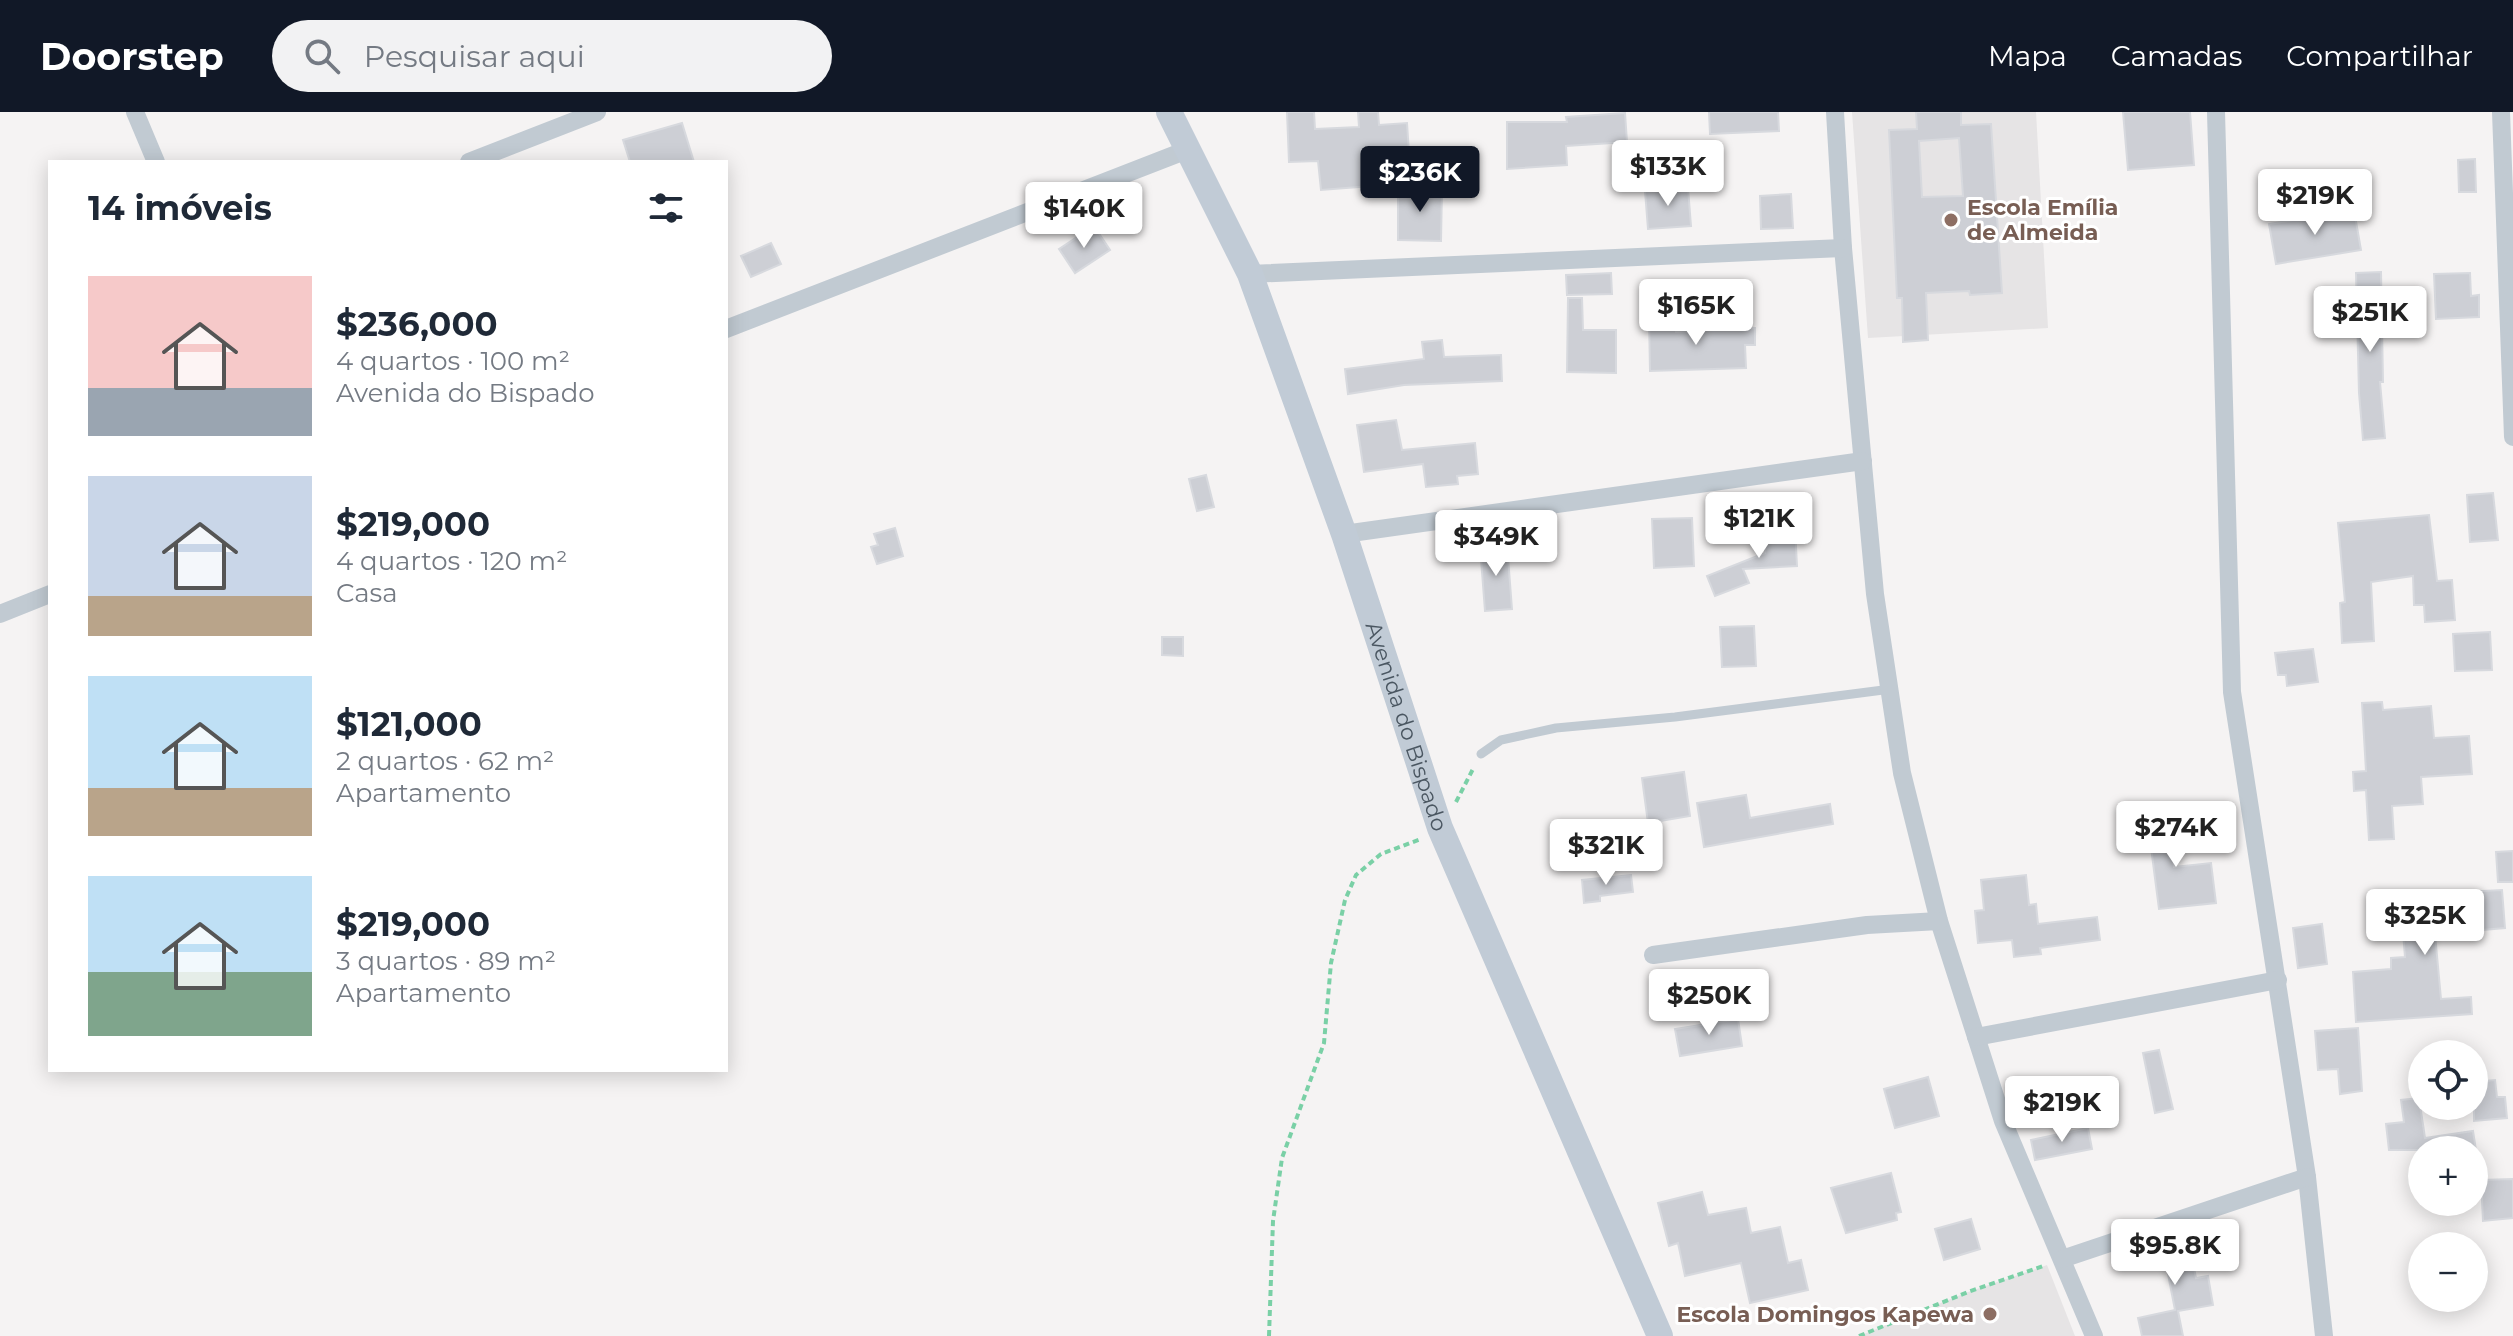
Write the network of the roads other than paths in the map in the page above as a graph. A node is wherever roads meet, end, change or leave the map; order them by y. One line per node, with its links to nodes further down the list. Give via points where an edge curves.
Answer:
1 (135, 112): 8 (street)
2 (597, 112): 9 (street)
3 (1169, 112): 7 (main road, Avenida do Bispado)
4 (1835, 112): 11 (street)
5 (2216, 112): 24 (street, via 2232,692)
6 (2501, 112): 10 (street)
7 (1187, 150): 12 (main road, Avenida do Bispado); 13 (street)
8 (155, 160)
9 (474, 160)
10 (2509, 164): 14 (street)
11 (1843, 248): 12 (street); 16 (street)
12 (1250, 274): 17 (main road, Avenida do Bispado)
13 (728, 328)
14 (2512, 346): 15 (street)
15 (2513, 437)
16 (1863, 461): 17 (street); 20 (street, via 1875,594)
17 (1344, 534): 28 (main road, Avenida do Bispado, via 1440,828)
18 (48, 595): 19 (street)
19 (0, 614)
20 (1891, 689): 21 (lane, via 1556,728 1501,740); 22 (street, via 1902,773)
21 (1481, 754)
22 (1939, 921): 23 (street, via 1867,925); 25 (street)
23 (1653, 955)
24 (2278, 980): 25 (street); 26 (street)
25 (1976, 1037): 27 (street, via 2003,1121)
26 (2307, 1177): 27 (street); 30 (street)
27 (2062, 1259): 29 (street)
28 (1660, 1336)
29 (2094, 1336)
30 (2324, 1336)

